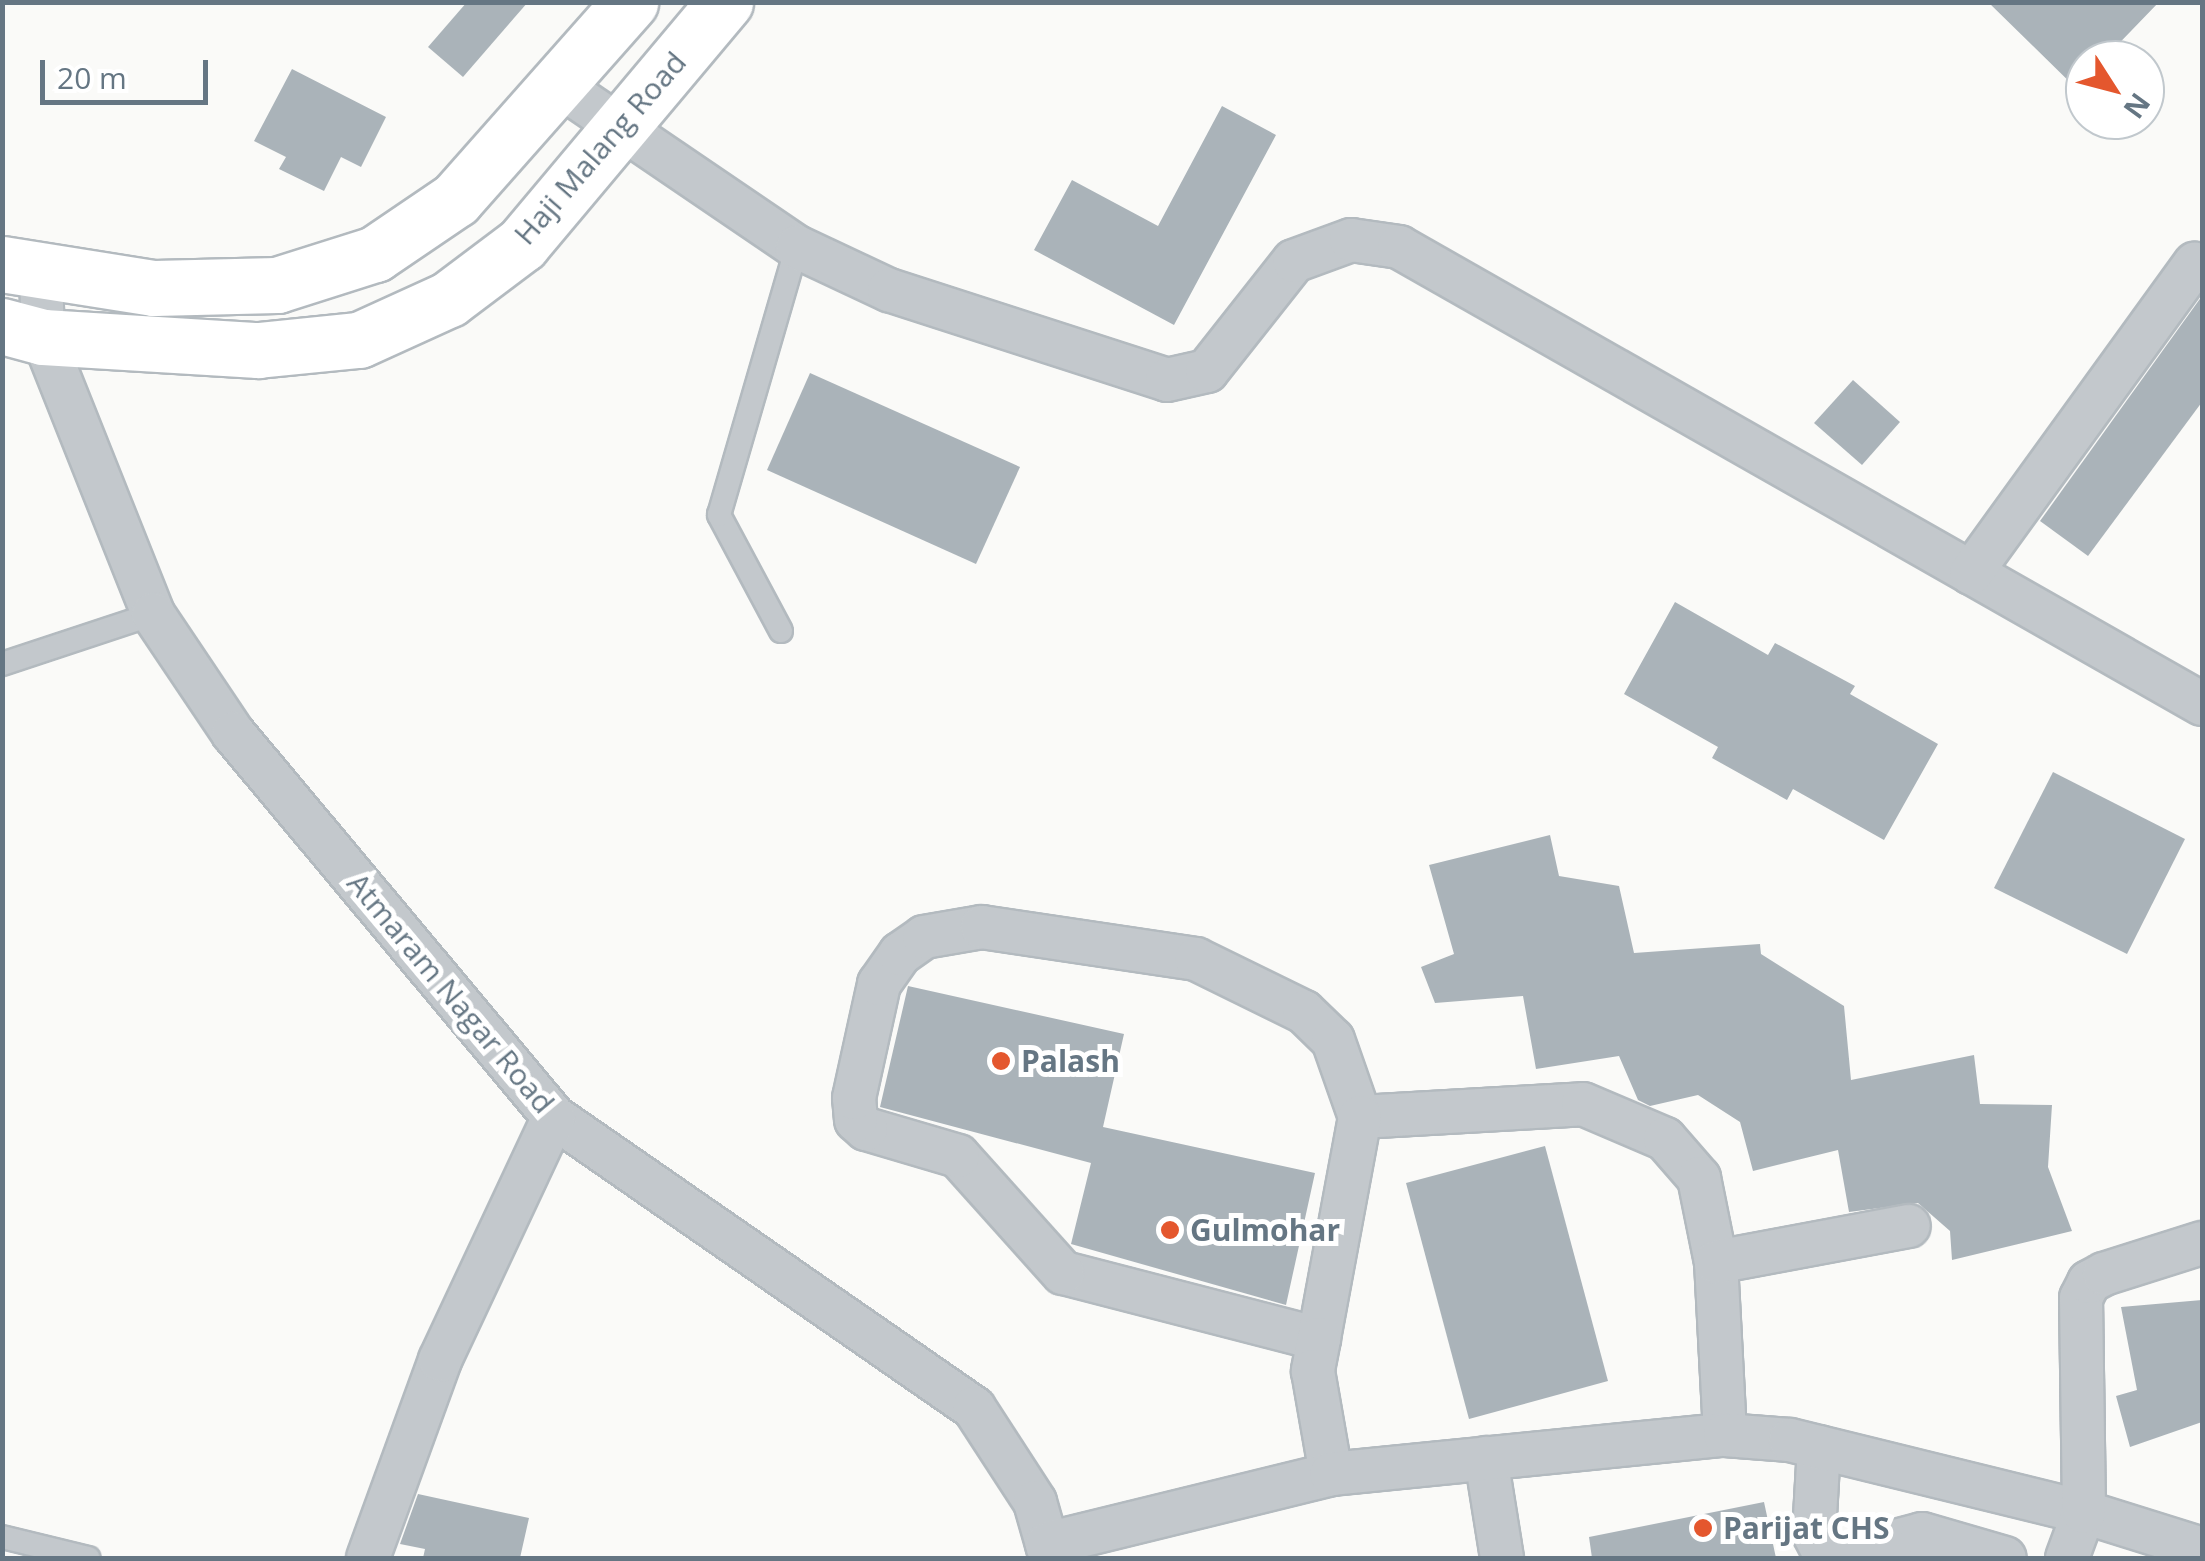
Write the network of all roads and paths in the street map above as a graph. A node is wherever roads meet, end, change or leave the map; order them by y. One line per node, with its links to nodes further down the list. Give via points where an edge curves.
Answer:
1 (630, 2): 3 (main road)
2 (726, 2): 4 (main road, Haji Malang Road)
3 (556, 84): 4 (street); 7 (main road, via 456,199 375,254 276,285 154,288)
4 (618, 127): 5 (street); 8 (main road, Haji Malang Road, via 522,244 449,299 359,340 258,350)
5 (797, 248): 9 (street, via 889,290 1167,380 1207,371 1294,262 1350,240 1400,248); 11 (lane, via 719,515)
6 (2195, 264): 9 (street)
7 (22, 269): 8 (street, Atmaram Nagar Road)
8 (23, 332): 10 (street, Atmaram Nagar Road)
9 (1971, 573): 13 (street)
10 (153, 614): 12 (lane); 14 (street, Atmaram Nagar Road, via 233,733)
11 (781, 631)
12 (2, 664)
13 (2202, 704)
14 (554, 1117): 27 (street, Atmaram Nagar Road, via 974,1408 1035,1502); 29 (street, via 440,1360)
15 (1360, 1117): 18 (street, via 1544,1102 1582,1104 1625,1118 1666,1139 1699,1178); 19 (street); 19 (street, via 1332,1040 1304,1012 1269,993 1196,960 982,927 924,937 888,970 854,1098 856,1120 866,1129 958,1156 981,1174 1063,1274)
16 (1910, 1226): 18 (street)
17 (2202, 1243): 24 (street, via 2104,1274 2089,1282 2081,1298)
18 (1716, 1262): 20 (street)
19 (1319, 1339): 23 (street, via 1314,1371)
20 (1725, 1435): 21 (street); 22 (street)
21 (1819, 1448): 24 (street); 31 (street, via 1814,1534 1823,1551 1839,1556 1922,1534)
22 (1486, 1458): 23 (street); 30 (street)
23 (1330, 1474): 27 (street)
24 (2084, 1512): 26 (street); 32 (street)
25 (2, 1537): 28 (lane)
26 (2202, 1549)
27 (1049, 1551)
28 (88, 1558)
29 (368, 1558)
30 (1502, 1558)
31 (2005, 1558)
32 (2067, 1558)

